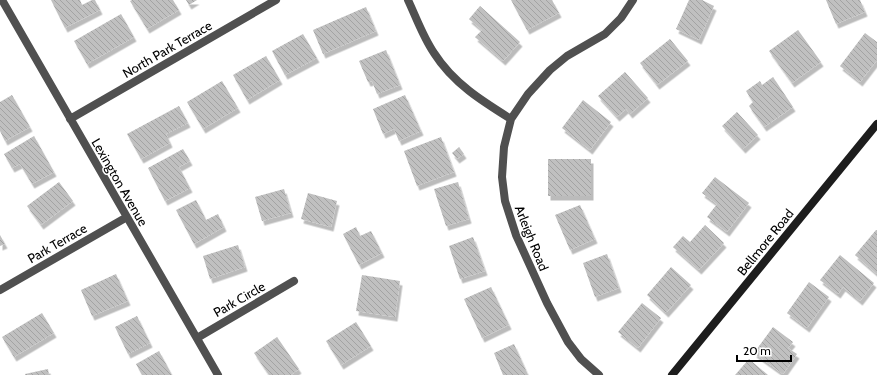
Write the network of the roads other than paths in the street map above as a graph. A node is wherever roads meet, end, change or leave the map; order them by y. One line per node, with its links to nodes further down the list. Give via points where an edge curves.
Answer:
1 (2, 0): 5 (street, Lexington Avenue)
2 (276, 0): 5 (street, North Park Terrace)
3 (408, 0): 6 (street, via 434,53 448,72 464,88)
4 (633, 0): 6 (street, Arleigh Road, via 621,18 605,34 567,56 550,70 528,94)
5 (70, 119): 8 (street, Lexington Avenue)
6 (511, 119): 13 (street, Arleigh Road, via 504,147 502,177 505,201 516,235 568,342 581,359)
7 (877, 124): 14 (main road, Bellmore Road)
8 (127, 217): 10 (street, Park Terrace); 11 (street, Lexington Avenue)
9 (294, 281): 11 (street, Park Circle)
10 (0, 290)
11 (197, 338): 12 (street, Lexington Avenue)
12 (218, 375)
13 (599, 375)
14 (672, 375)

